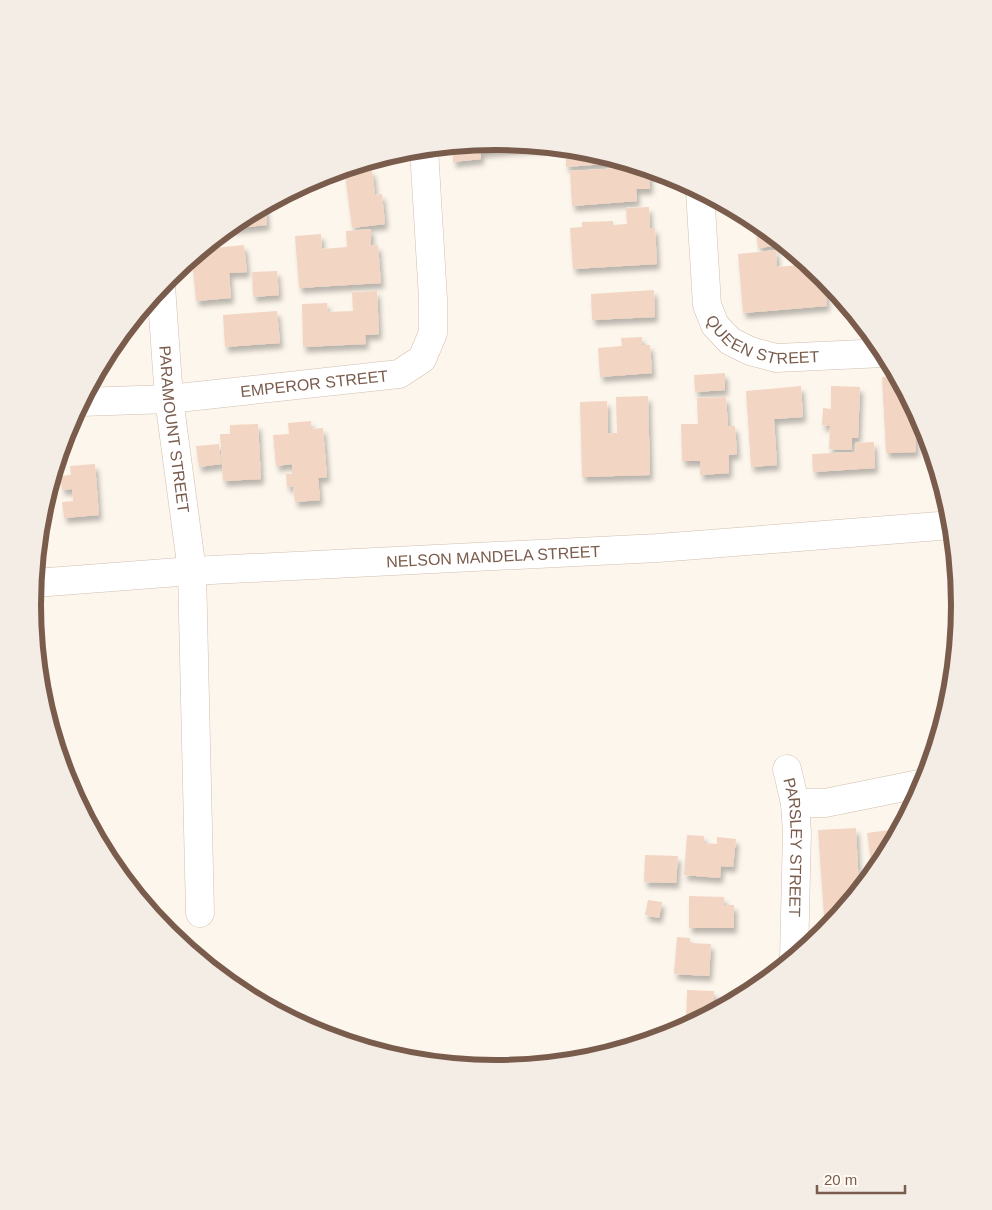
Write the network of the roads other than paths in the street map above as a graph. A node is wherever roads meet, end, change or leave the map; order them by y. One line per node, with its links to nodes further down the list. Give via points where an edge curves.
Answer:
1 (424, 156): 5 (street, EMPEROR STREET, via 433,333 422,359 399,374)
2 (700, 199): 4 (street, QUEEN STREET, via 707,305 715,325 730,341 776,358)
3 (162, 296): 5 (street, PARAMOUNT STREET)
4 (875, 353)
5 (169, 399): 6 (street, EMPEROR STREET); 8 (street, PARAMOUNT STREET)
6 (89, 402)
7 (944, 526): 8 (street, NELSON MANDELA STREET, via 658,548)
8 (192, 571): 9 (street, NELSON MANDELA STREET); 13 (street, PARAMOUNT STREET)
9 (42, 582)
10 (787, 768): 12 (street, PARSLEY STREET)
11 (913, 785): 12 (street, via 825,803)
12 (796, 803): 14 (street, PARSLEY STREET)
13 (200, 913)
14 (794, 948)

